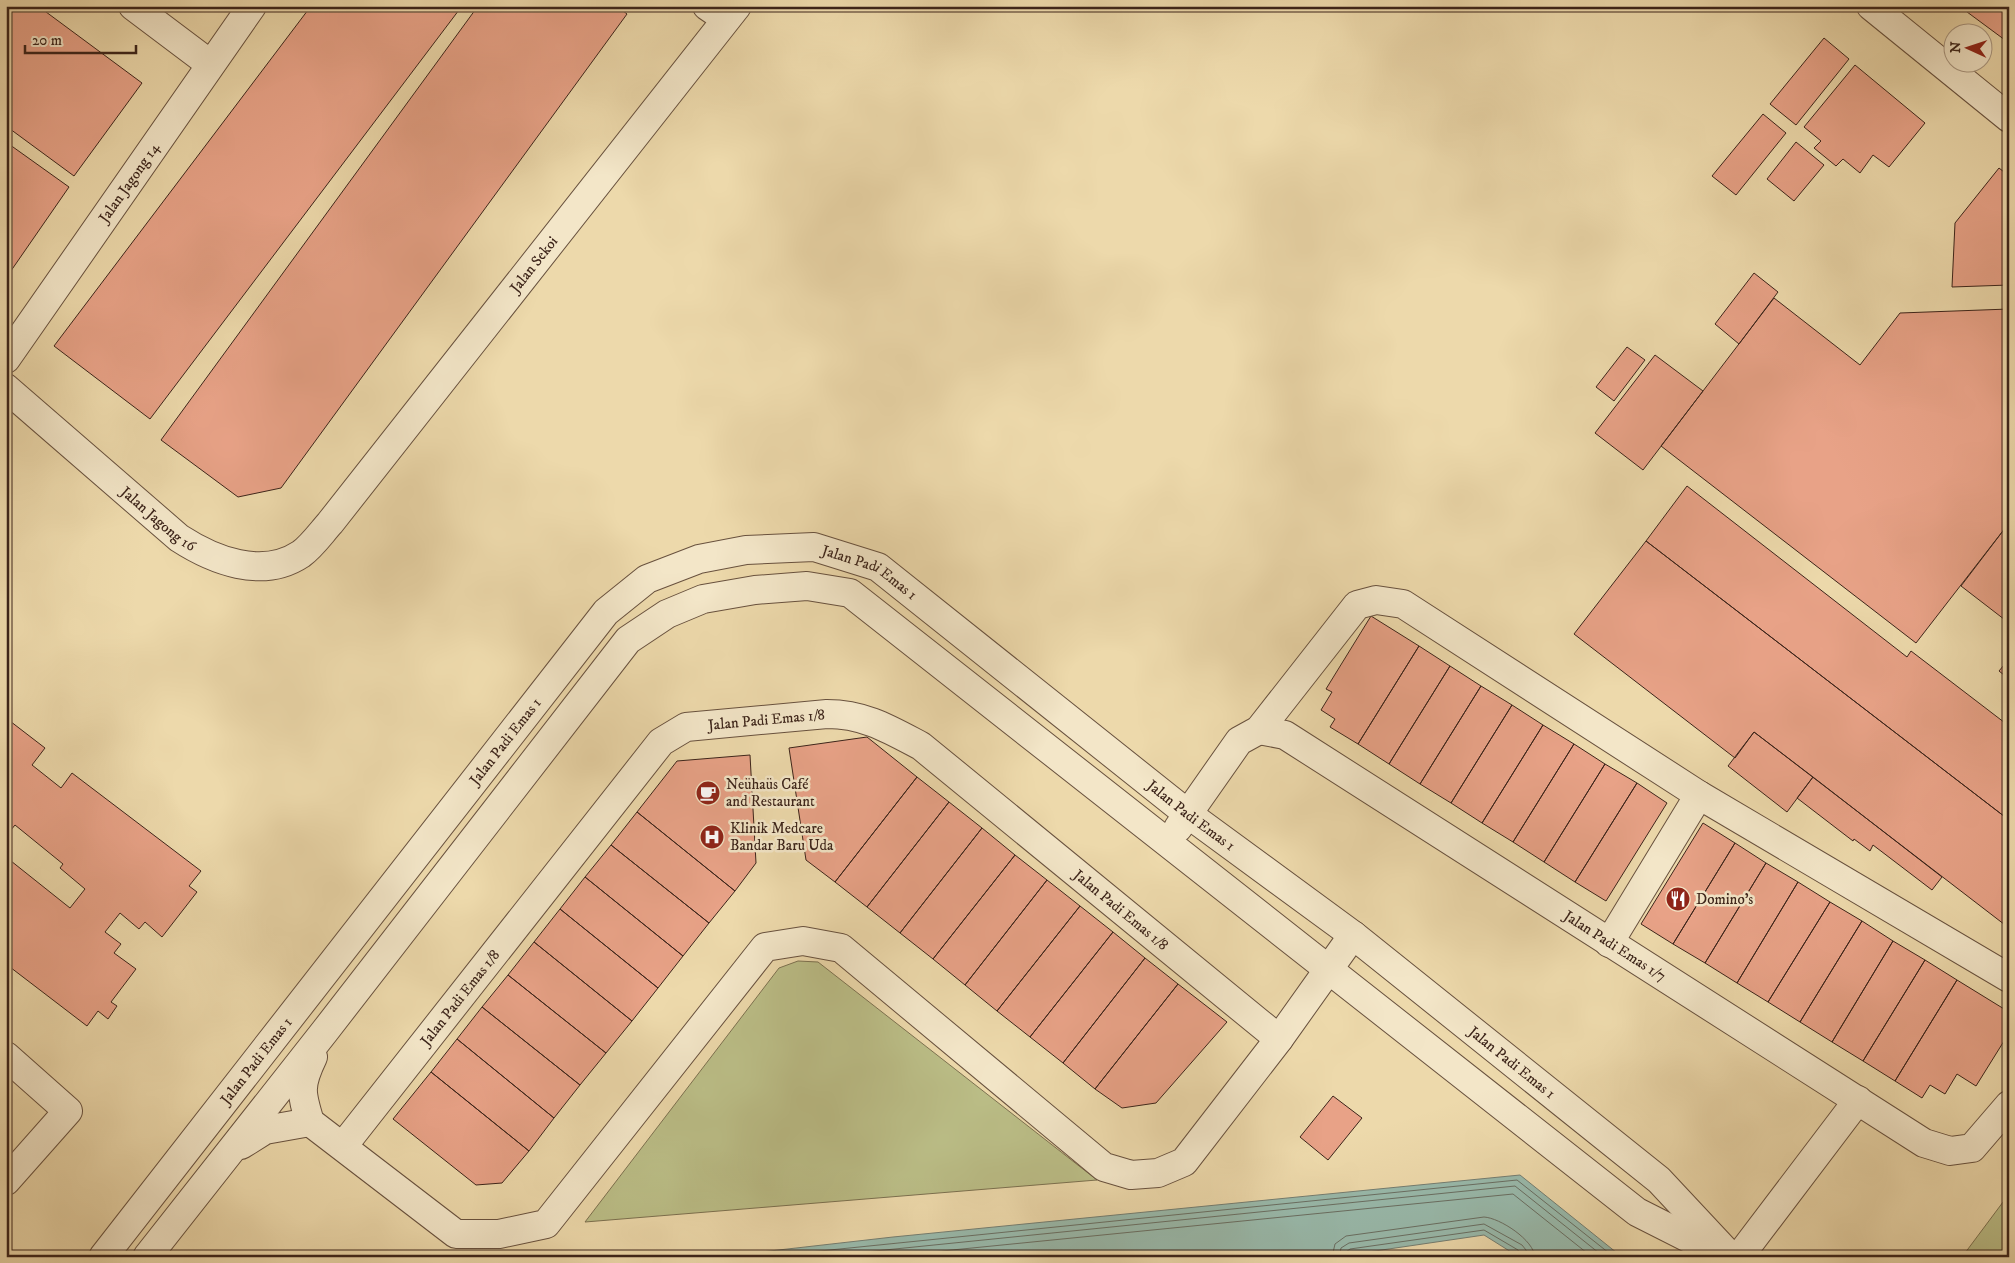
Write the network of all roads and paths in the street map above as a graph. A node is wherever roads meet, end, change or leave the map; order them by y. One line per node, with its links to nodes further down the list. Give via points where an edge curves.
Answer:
1 (133, 6): 5 (street)
2 (252, 6): 5 (street, Jalan Jagong 14)
3 (1871, 6): 6 (street)
4 (723, 11): 9 (street, Jalan Sekoi)
5 (210, 64): 7 (street, Jalan Jagong 14)
6 (2009, 118)
7 (6, 359)
8 (6, 388): 9 (street, Jalan Jagong 16, via 179,538 203,554 227,563 281,564 302,553)
9 (330, 523)
10 (1258, 730): 11 (street, via 1357,605 1376,600 1403,604); 12 (street, via 1239,741); 15 (street, Jalan Padi Emas 1/7, via 1285,735)
11 (1699, 795): 15 (street); 17 (street)
12 (1188, 814): 13 (street); 14 (street, Jalan Padi Emas 1); 27 (street, Jalan Padi Emas 1, via 878,567 814,547 746,550 699,559 646,579 606,612)
13 (1167, 844): 16 (street, Jalan Padi Emas 1); 18 (street, Jalan Padi Emas 1, via 850,592 806,586 703,599 667,614 628,640)
14 (1353, 935): 16 (street); 30 (street, Jalan Padi Emas 1, via 1659,1180)
15 (1609, 943): 21 (street, Jalan Padi Emas 1/7)
16 (1328, 971): 19 (street); 29 (street, Jalan Padi Emas 1, via 1637,1212)
17 (2009, 978)
18 (325, 1031): 23 (street, via 305,1075 301,1094); 25 (street, Jalan Padi Emas 1)
19 (1278, 1039): 24 (street, via 1184,1162 1158,1173 1131,1175 1104,1166 841,948 803,941 765,947 546,1224 499,1234 456,1234); 24 (street, Jalan Padi Emas 1/8, via 921,746 890,729 848,714 686,727 661,742)
20 (6, 1056): 26 (street, via 68,1111)
21 (1858, 1100): 22 (street, Jalan Padi Emas 1/7, via 1924,1143 1950,1151 1972,1148); 31 (street)
22 (2009, 1105)
23 (310, 1122): 24 (street); 25 (street, via 265,1130)
24 (343, 1146)
25 (230, 1152): 28 (street, Jalan Padi Emas 1)
26 (8, 1177)
27 (103, 1257)
28 (147, 1257)
29 (1726, 1257)
30 (1731, 1257)
31 (1739, 1257)

